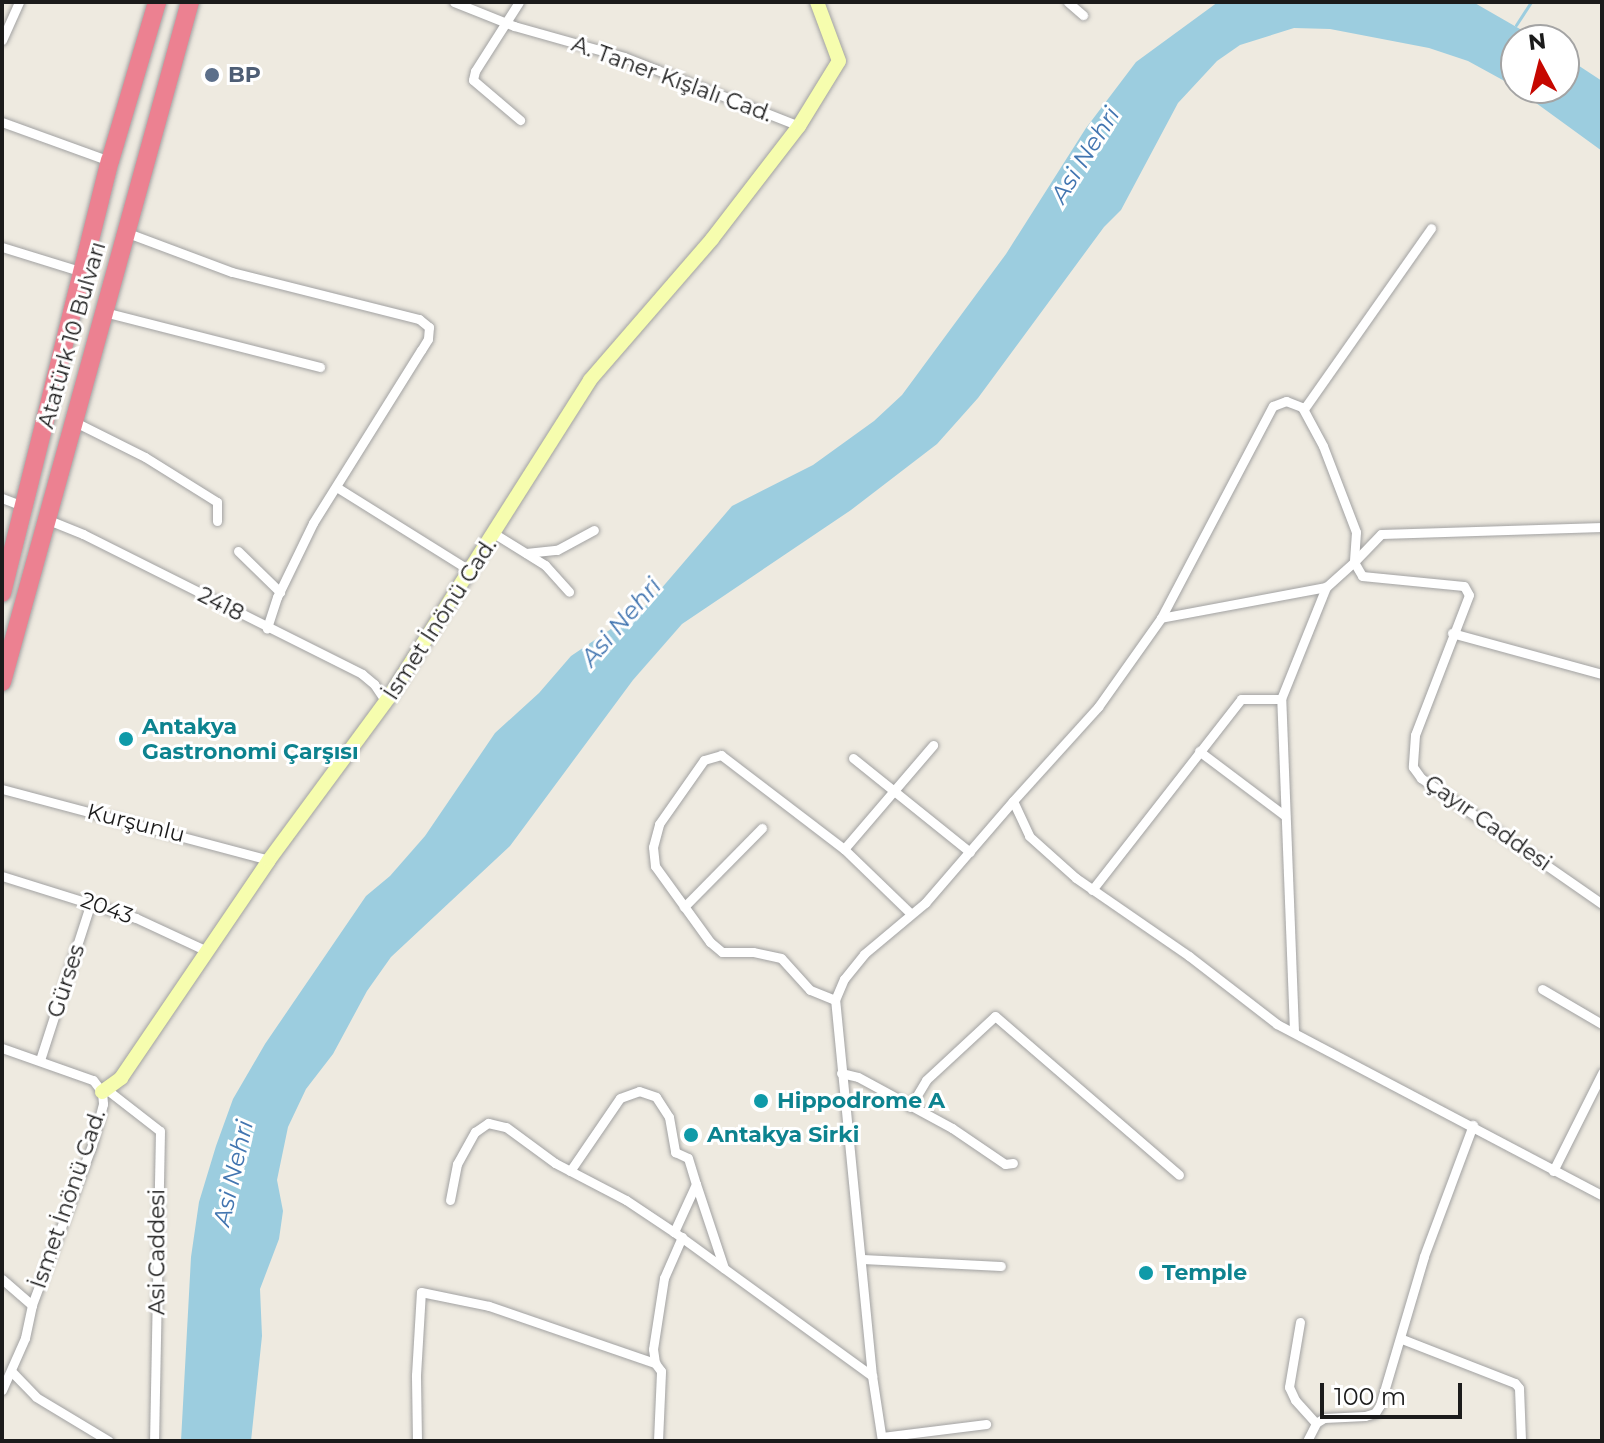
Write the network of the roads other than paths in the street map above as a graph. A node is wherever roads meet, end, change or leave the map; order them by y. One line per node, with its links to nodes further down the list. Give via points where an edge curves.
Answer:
1 (19, 2): 10 (street)
2 (157, 2): 14 (highway, Atatürk 10 Bulvarı)
3 (190, 2): 16 (highway, Atatürk 10 Bulvarı)
4 (454, 2): 9 (street, A. Taner Kışlalı Cad.)
5 (519, 2): 9 (street)
6 (817, 2): 13 (street, İsmet İnönü Cad., via 839,61)
7 (1068, 2): 8 (street)
8 (1083, 15)
9 (505, 21): 11 (street, via 473,80); 13 (street, A. Taner Kışlalı Cad., via 624,57)
10 (2, 40)
11 (520, 120)
12 (2, 122): 14 (street)
13 (799, 126): 30 (street, İsmet İnönü Cad., via 712,239 590,380)
14 (110, 161): 18 (highway, Atatürk 10 Bulvarı)
15 (1431, 228): 21 (street)
16 (125, 232): 19 (highway, Atatürk 10 Bulvarı); 23 (street, via 232,272 419,319 429,327 428,339)
17 (2, 247): 18 (street)
18 (84, 273): 25 (highway, Atatürk 10 Bulvarı)
19 (104, 312): 20 (street); 22 (highway, Atatürk 10 Bulvarı)
20 (320, 367)
21 (1304, 409): 33 (street, via 1356,532); 39 (street, via 1289,402 1273,406)
22 (73, 421): 26 (highway, Atatürk 10 Bulvarı); 27 (street, via 217,502)
23 (338, 488): 34 (street); 36 (street, via 313,523)
24 (2, 498): 25 (street)
25 (26, 507): 38 (highway, Atatürk 10 Bulvarı)
26 (46, 519): 40 (street, 2418); 43 (highway, Atatürk 10 Bulvarı)
27 (217, 521)
28 (1602, 527): 33 (street, via 1381,534)
29 (594, 530): 32 (street, via 557,550)
30 (495, 534): 32 (street); 34 (street, İsmet İnönü Cad.)
31 (238, 551): 36 (street)
32 (526, 553): 37 (street)
33 (1354, 562): 35 (street); 41 (street, via 1362,576 1464,586 1469,595)
34 (471, 571): 45 (street, İsmet İnönü Cad.)
35 (1326, 587): 39 (street); 44 (street)
36 (280, 592): 40 (street)
37 (569, 592)
38 (2, 593)
39 (1161, 618): 51 (street, via 1098,707)
40 (267, 628): 45 (street, 2418, via 362,674)
41 (1452, 633): 42 (street); 60 (street, Çayır Caddesi, via 1415,735 1413,767 1421,778)
42 (1602, 674)
43 (2, 682)
44 (1281, 699): 47 (street, via 1241,699); 52 (street)
45 (386, 702): 56 (street, İsmet İnönü Cad.)
46 (933, 745): 50 (street)
47 (1199, 751): 52 (street); 58 (street)
48 (853, 758): 50 (street)
49 (2, 789): 56 (street, Kurşunlu)
50 (895, 791): 54 (street); 55 (street)
51 (1013, 801): 55 (street); 58 (street, via 1029,836)
52 (1284, 815): 67 (street)
53 (762, 828): 61 (street)
54 (844, 849): 61 (street, via 721,755 713,755 684,785 654,838 655,866); 62 (street)
55 (970, 852): 62 (street)
56 (269, 860): 63 (street, İsmet İnönü Cad.)
57 (2, 876): 59 (street, 2043)
58 (1092, 890): 67 (street)
59 (91, 902): 63 (street, 2043); 69 (street, Gürses)
60 (1602, 904)
61 (684, 907): 65 (street, via 722,952 781,958 810,990)
62 (911, 914): 65 (street, via 864,954)
63 (207, 951): 72 (street, İsmet İnönü Cad., via 121,1078)
64 (1542, 989): 66 (street)
65 (835, 1000): 70 (street)
66 (1602, 1024)
67 (1294, 1031): 74 (street)
68 (2, 1048): 69 (street)
69 (40, 1060): 72 (street, via 93,1080)
70 (841, 1073): 73 (street); 83 (street)
71 (1602, 1073): 77 (street)
72 (104, 1091): 87 (street, İsmet İnönü Cad., via 92,1145); 98 (street, Asi Caddesi, via 160,1131)
73 (910, 1107): 75 (street, via 1005,1164); 78 (street, via 926,1080 995,1016)
74 (1473, 1125): 77 (street); 89 (street, via 1424,1256)
75 (1013, 1163)
76 (570, 1171): 79 (street, via 620,1098 639,1091 656,1097 669,1117 675,1152 688,1158); 81 (street, via 512,1130 488,1123 475,1132 461,1156); 82 (street)
77 (1553, 1171): 80 (street)
78 (1179, 1175)
79 (696, 1184): 82 (street); 85 (street)
80 (1602, 1195)
81 (450, 1200)
82 (678, 1235): 85 (street); 90 (street, via 664,1278)
83 (862, 1259): 84 (street); 92 (street)
84 (1001, 1266)
85 (724, 1269): 92 (street)
86 (2, 1279): 87 (street)
87 (32, 1305): 91 (street, İsmet İnönü Cad.)
88 (1300, 1322): 94 (street, via 1289,1387)
89 (1402, 1339): 94 (street, via 1375,1413); 102 (street, via 1515,1383)
90 (655, 1363): 99 (street, via 489,1306 421,1292); 100 (street, via 661,1371)
91 (13, 1373): 93 (street, İsmet İnönü Cad.); 97 (street, via 36,1397)
92 (872, 1376): 96 (street)
93 (3, 1384)
94 (1316, 1423): 101 (street)
95 (986, 1424): 96 (street)
96 (882, 1439)
97 (109, 1441)
98 (154, 1441)
99 (417, 1441)
100 (658, 1441)
101 (1307, 1441)
102 (1521, 1441)

